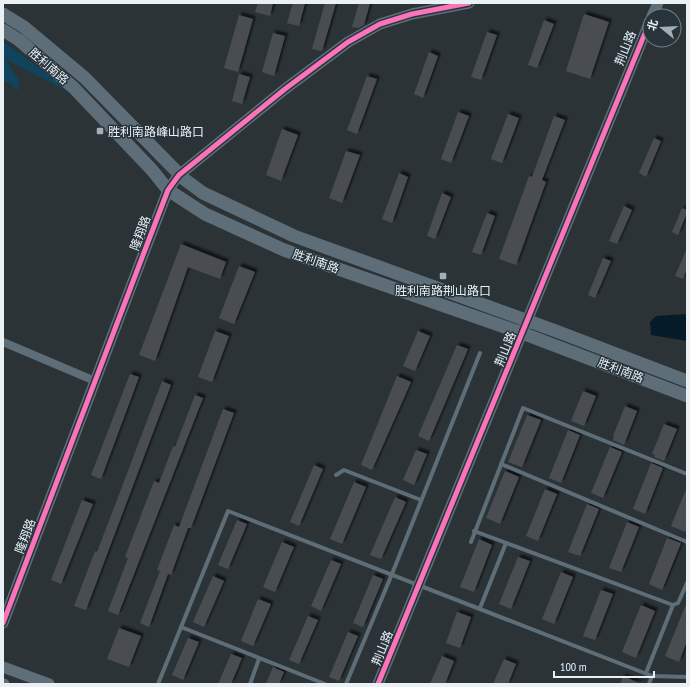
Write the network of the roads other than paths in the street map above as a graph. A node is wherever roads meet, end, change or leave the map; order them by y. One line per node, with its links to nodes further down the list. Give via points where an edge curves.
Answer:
1 (470, 3): 5 (street, 隆翔路, via 412,14 380,24 348,42 285,89)
2 (3, 14): 5 (main road, 胜利南路, via 24,27 85,78)
3 (3, 30): 6 (main road, 胜利南路, via 19,40 74,88)
4 (642, 41): 7 (street, 荆山路)
5 (179, 175): 6 (street, 隆翔路); 7 (main road, 胜利南路, via 203,193 294,236)
6 (168, 190): 7 (main road, 胜利南路, via 205,214 284,250); 10 (street, 隆翔路)
7 (525, 327): 11 (main road, 胜利南路); 12 (main road, 胜利南路); 23 (street, 荆山路)
8 (3, 342): 10 (street)
9 (480, 353): 16 (lane)
10 (95, 381): 26 (street, 隆翔路)
11 (687, 381)
12 (687, 396)
13 (501, 464): 14 (lane, via 523,408); 17 (lane); 19 (lane)
14 (687, 474)
15 (336, 475): 16 (lane, via 344,470)
16 (421, 500): 21 (lane)
17 (474, 531): 18 (lane); 20 (lane)
18 (471, 542)
19 (687, 542)
20 (506, 543): 24 (lane); 25 (lane)
21 (392, 574): 23 (lane); 27 (lane, via 228,511); 37 (lane)
22 (687, 583): 24 (lane, via 678,603)
23 (418, 584): 25 (lane); 38 (street, 荆山路)
24 (672, 605): 30 (lane)
25 (480, 608): 30 (lane)
26 (3, 624)
27 (181, 627): 28 (lane); 34 (lane)
28 (260, 660): 35 (lane); 36 (lane)
29 (3, 667): 33 (street)
30 (646, 673): 31 (lane)
31 (652, 676): 32 (lane); 39 (lane)
32 (687, 676)
33 (49, 684)
34 (158, 684)
35 (250, 684)
36 (325, 684)
37 (346, 684)
38 (378, 684)
39 (649, 684)

